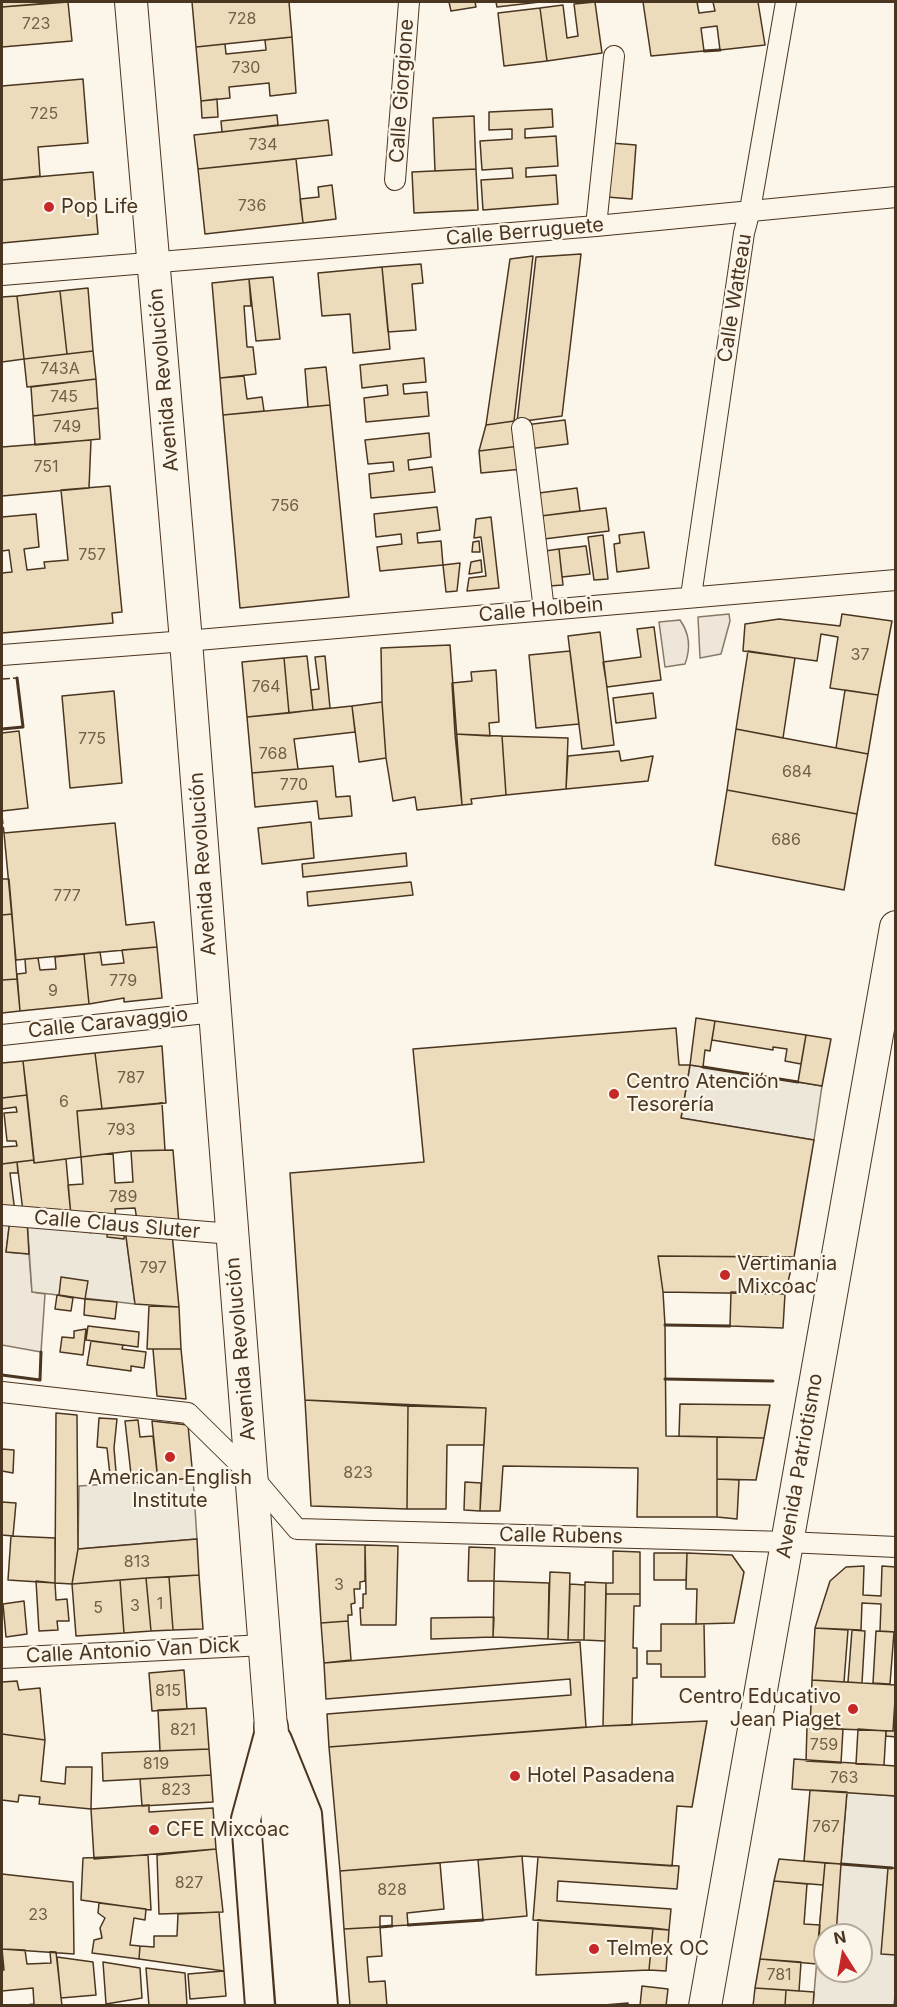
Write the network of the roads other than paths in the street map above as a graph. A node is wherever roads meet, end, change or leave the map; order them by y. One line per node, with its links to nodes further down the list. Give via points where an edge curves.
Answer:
1 (131, 2): 9 (main road, Avenida Revolución)
2 (409, 2): 5 (street, Calle Giorgione)
3 (786, 2): 7 (street, Calle Watteau)
4 (614, 56): 8 (street)
5 (396, 180)
6 (896, 197): 7 (street, Calle Berruguete)
7 (750, 210): 8 (street, Calle Berruguete); 13 (street, Calle Watteau)
8 (596, 226): 9 (street, Calle Berruguete)
9 (154, 263): 10 (street, Calle Berruguete); 15 (main road, Avenida Revolución)
10 (2, 275)
11 (522, 428): 14 (street)
12 (896, 580): 13 (street, Calle Holbein)
13 (691, 596): 14 (street, Calle Holbein)
14 (544, 609): 15 (street, Calle Holbein)
15 (186, 641): 16 (street, Calle Holbein); 18 (main road, Avenida Revolución)
16 (2, 655)
17 (896, 927): 24 (main road, Avenida Patriotismo)
18 (215, 1012): 19 (street, Calle Caravaggio); 21 (main road, Avenida Revolución)
19 (2, 1035)
20 (2, 1215): 21 (street, Calle Claus Sluter)
21 (232, 1234): 23 (main road, Avenida Revolución)
22 (2, 1392): 23 (street, Calle Rubens, via 189,1413)
23 (252, 1476): 24 (street, Calle Rubens, via 297,1529); 26 (main road, Avenida Revolución)
24 (787, 1542): 25 (street, Calle Rubens); 32 (main road, Avenida Patriotismo)
25 (896, 1547)
26 (265, 1645): 27 (street, Calle Antonio Van Dick); 28 (main road, Avenida Revolución)
27 (2, 1658)
28 (271, 1727): 29 (main road, Avenida Revolución, via 246,1819); 30 (highway); 31 (main road, Avenida Revolución, via 307,1814)
29 (260, 2006)
30 (293, 2006)
31 (323, 2006)
32 (705, 2006)

